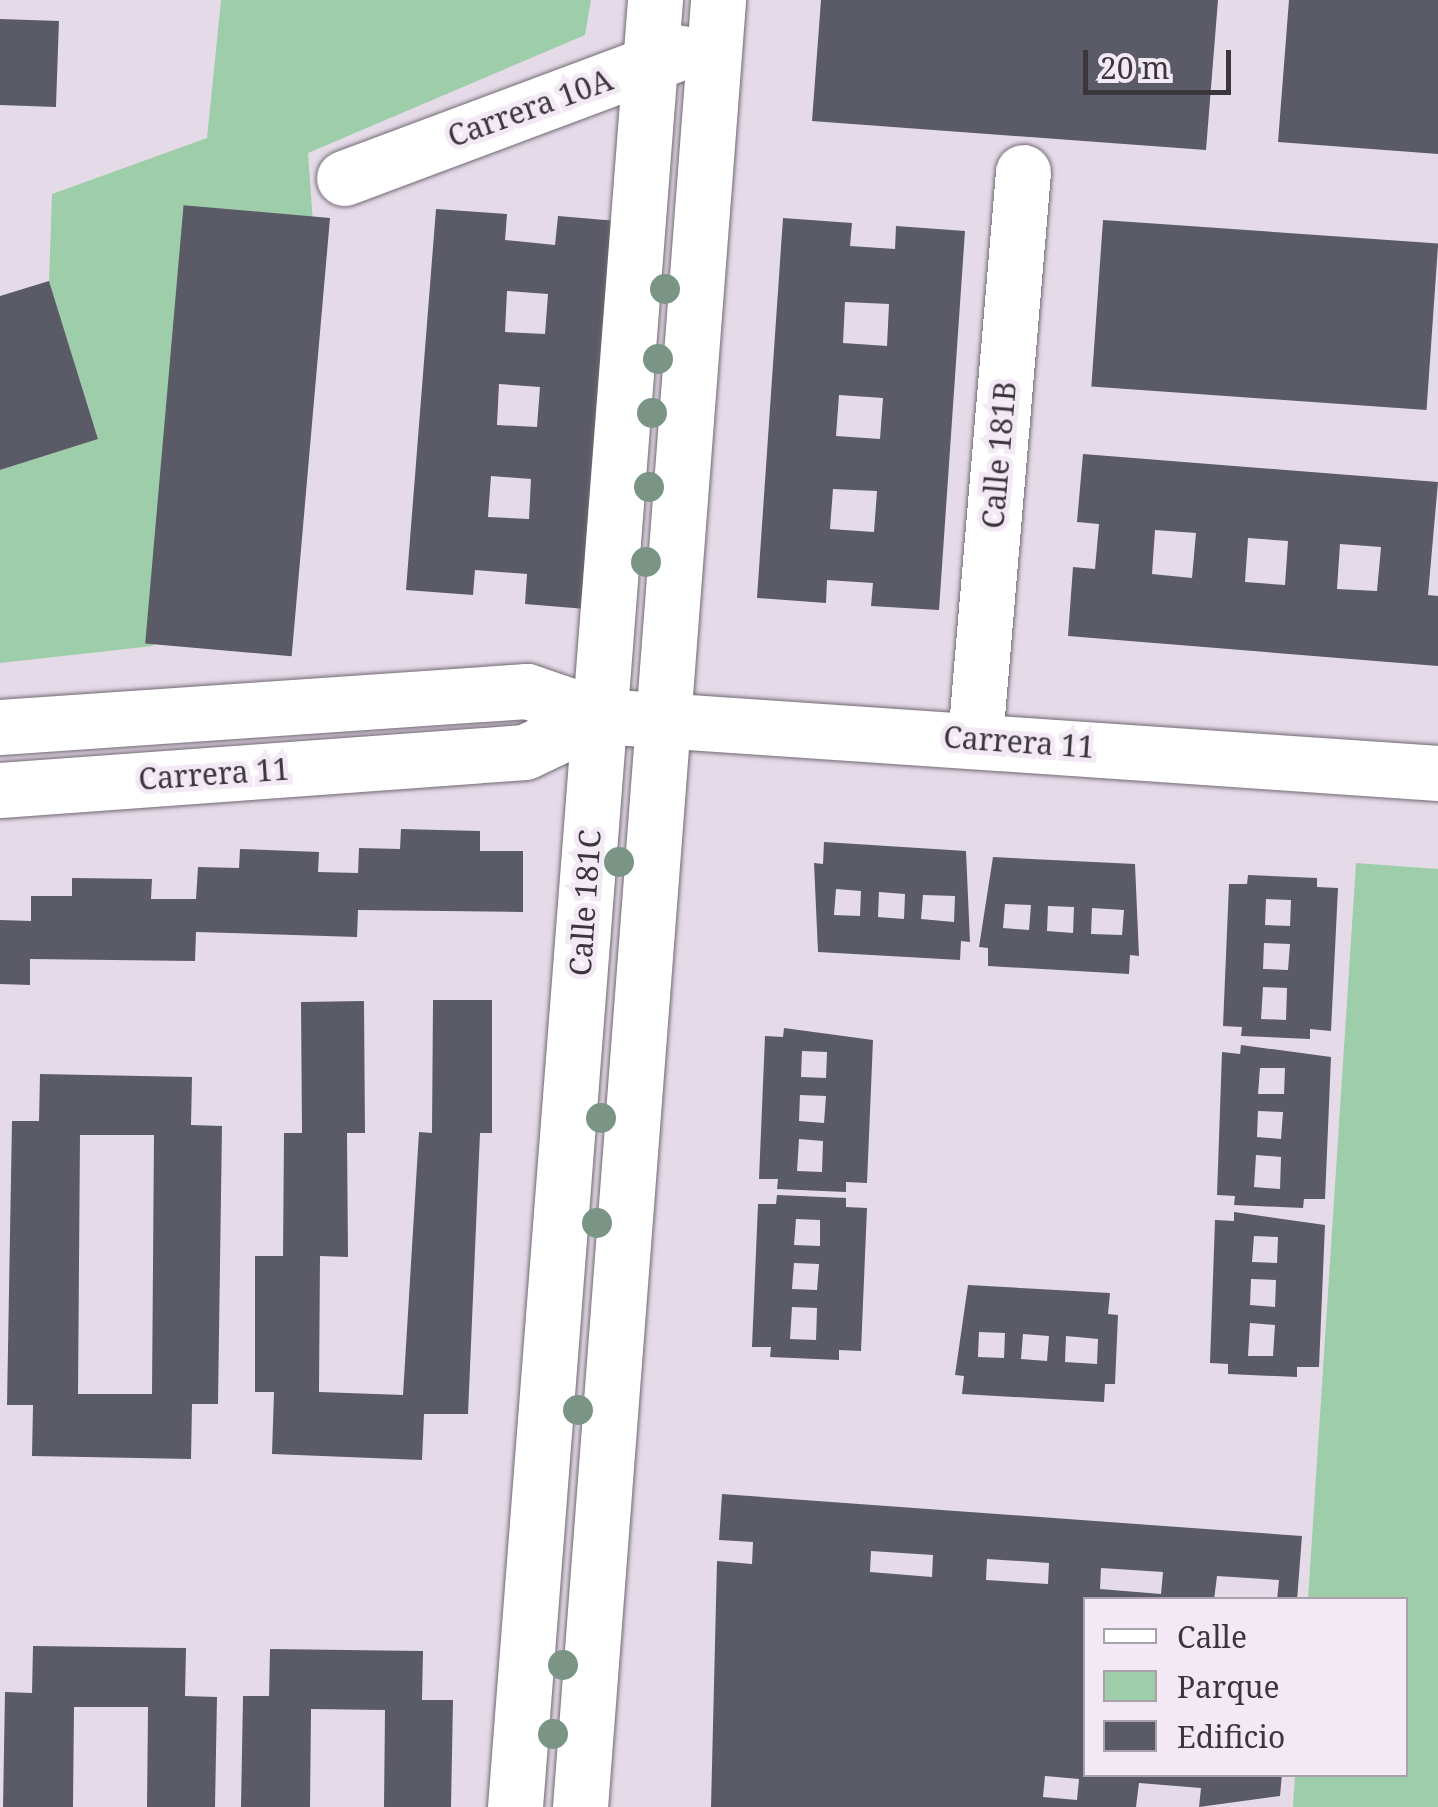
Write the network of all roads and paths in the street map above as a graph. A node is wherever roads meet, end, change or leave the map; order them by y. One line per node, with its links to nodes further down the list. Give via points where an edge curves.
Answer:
1 (655, 0): 3 (street, Calle 181C)
2 (716, 20): 3 (street, Carrera 10A); 6 (street)
3 (650, 64): 5 (street, Carrera 10A); 7 (street, Calle 181C)
4 (1023, 172): 9 (street, Calle 181B)
5 (344, 178)
6 (664, 714): 7 (street, Carrera 11); 9 (street, Carrera 11); 13 (street)
7 (600, 716): 8 (street, Carrera 11, via 527,690); 11 (street, Carrera 11, via 526,752); 12 (street, Calle 181C)
8 (0, 728)
9 (975, 739): 10 (street, Carrera 11)
10 (1438, 774)
11 (0, 790)
12 (516, 1807)
13 (580, 1807)

